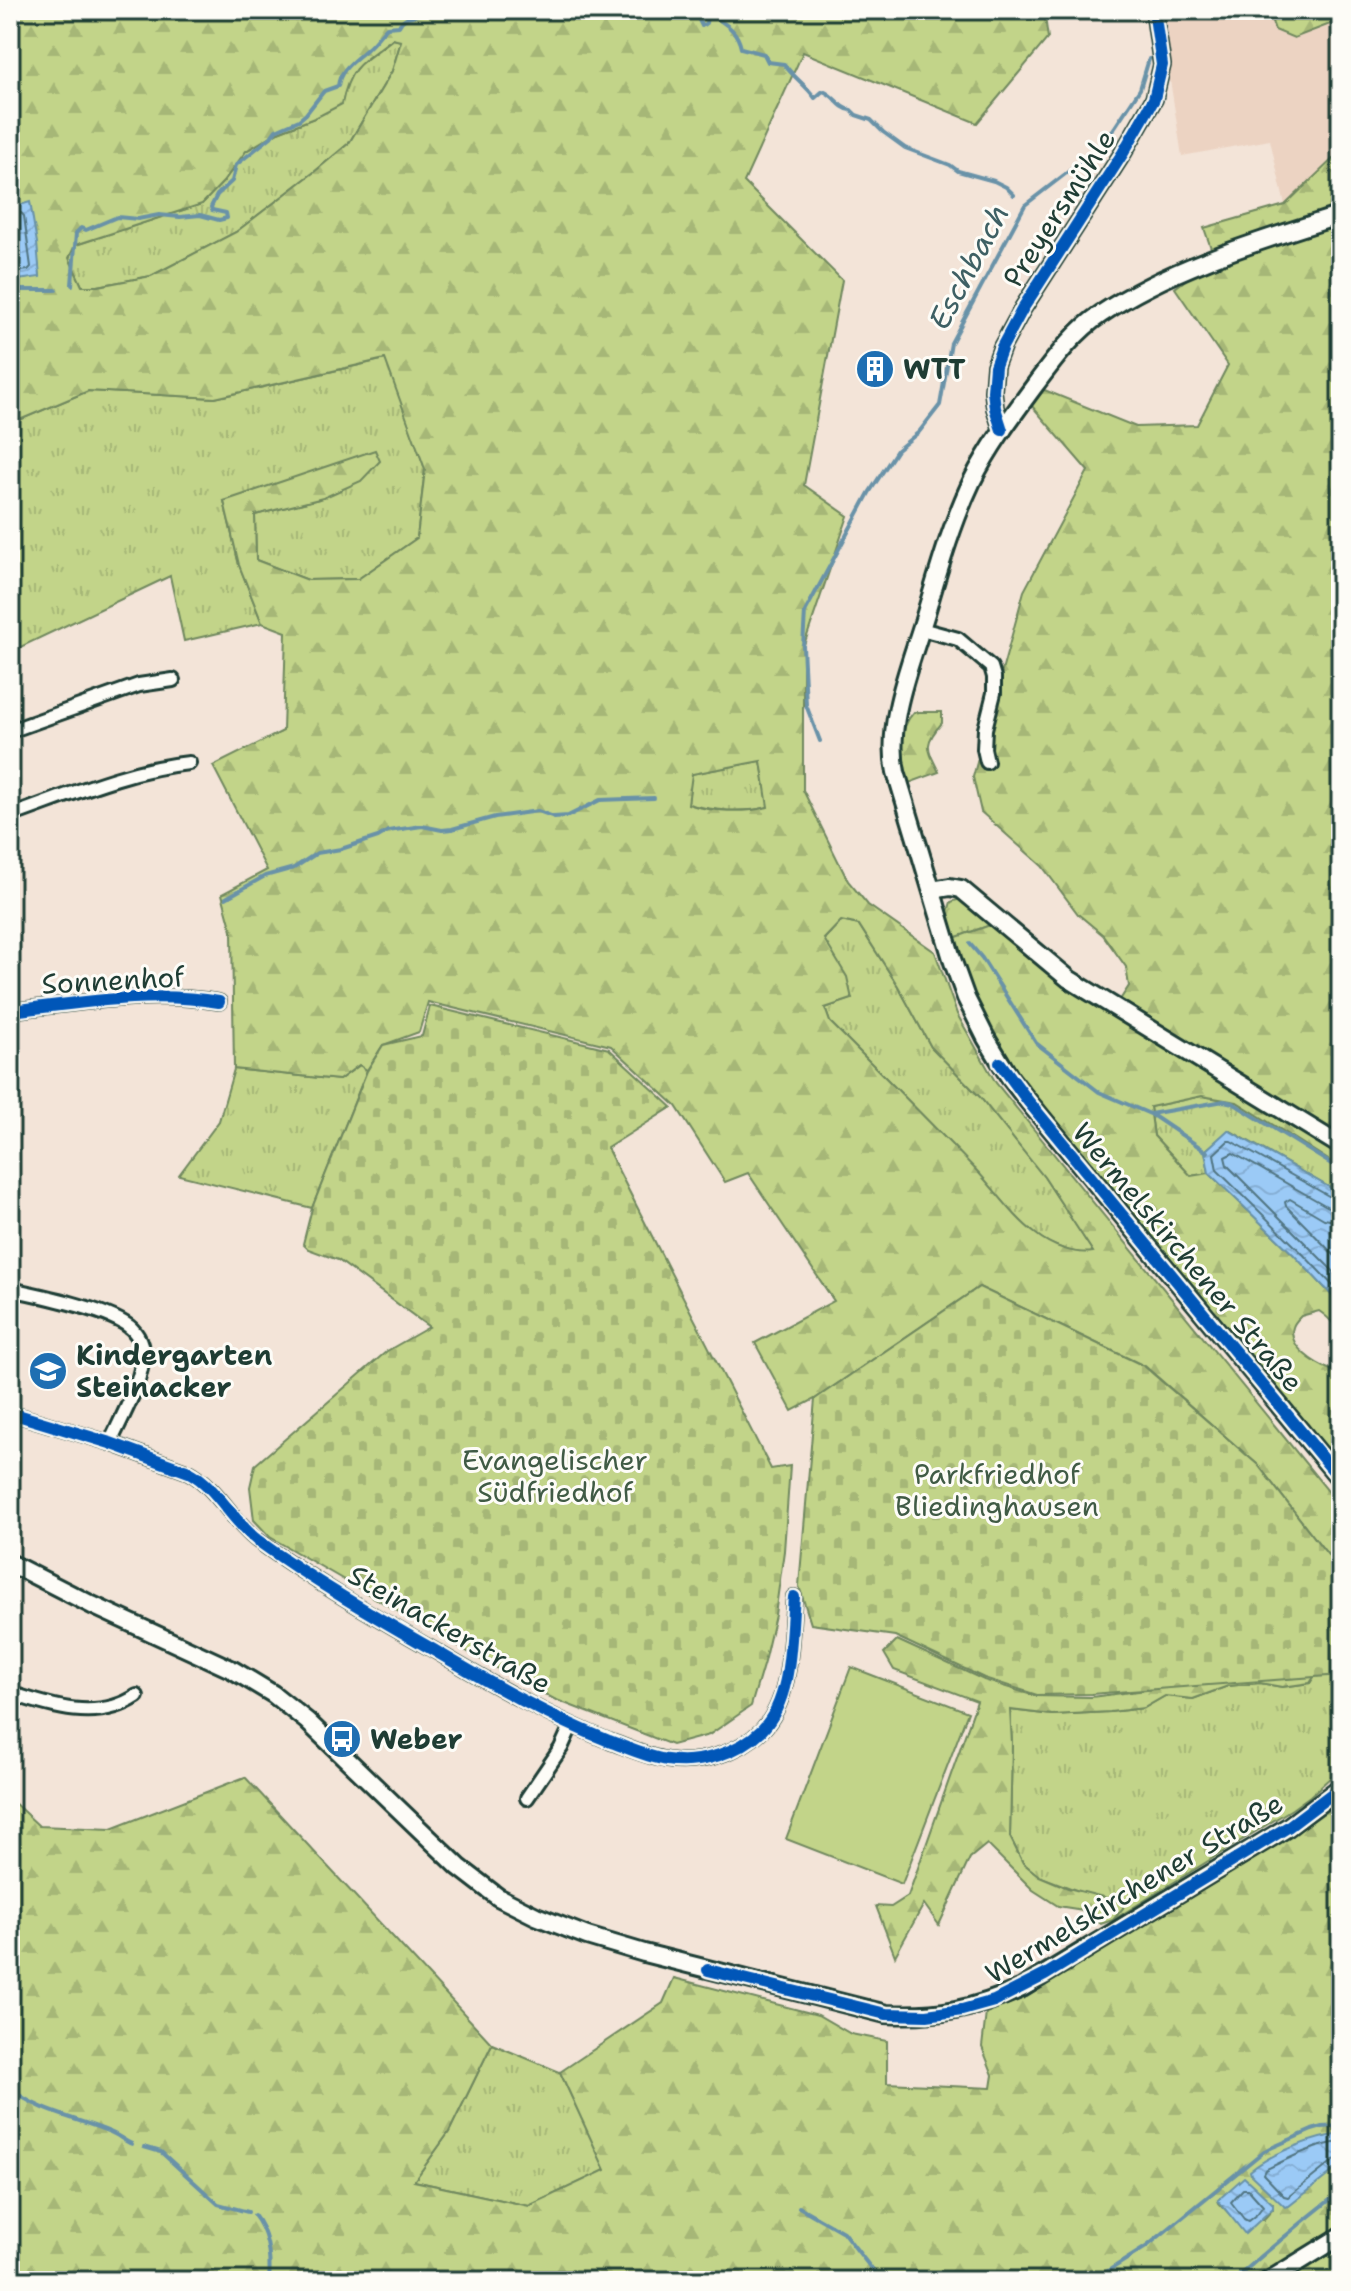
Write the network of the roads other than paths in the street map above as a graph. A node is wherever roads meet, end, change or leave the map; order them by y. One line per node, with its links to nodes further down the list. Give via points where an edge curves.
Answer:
1 (1154, 10): 3 (street, Preyersmühle, via 1162,65 1154,99 998,355 993,383)
2 (1341, 215): 3 (main road, via 1204,262 1100,315 1063,350)
3 (1002, 430): 4 (main road, via 971,482)
4 (921, 629): 7 (street, via 958,639 991,667 994,693 985,729); 10 (main road, via 893,748)
5 (173, 680): 6 (street, via 139,685)
6 (10, 731)
7 (987, 762)
8 (189, 763): 9 (street, via 114,780)
9 (10, 816)
10 (932, 890): 13 (main road, via 961,889 1069,979); 17 (main road, Wermelskirchener Straße, via 966,998 1010,1078)
11 (219, 1002): 12 (street, Sonnenhof, via 140,998)
12 (10, 1011)
13 (1341, 1146)
14 (10, 1289): 16 (street, via 117,1319 138,1337 143,1350 140,1373)
15 (10, 1416): 16 (street, Steinackerstraße)
16 (110, 1443): 22 (street, Steinackerstraße, via 201,1478 235,1519 267,1546 392,1627)
17 (1341, 1480)
18 (10, 1563): 23 (main road, Wermelskirchener Straße, via 273,1694 498,1897 629,1949 886,2014 962,2010 1022,1988 1288,1827)
19 (794, 1597): 22 (street, Steinackerstraße, via 782,1697 763,1729 732,1751 691,1761 668,1760)
20 (10, 1693): 21 (street, via 85,1711)
21 (137, 1696)
22 (571, 1726): 24 (street, Steinackerstraße)
23 (1341, 1787)
24 (527, 1798)
25 (1341, 2236): 26 (main road)
26 (1268, 2281)

